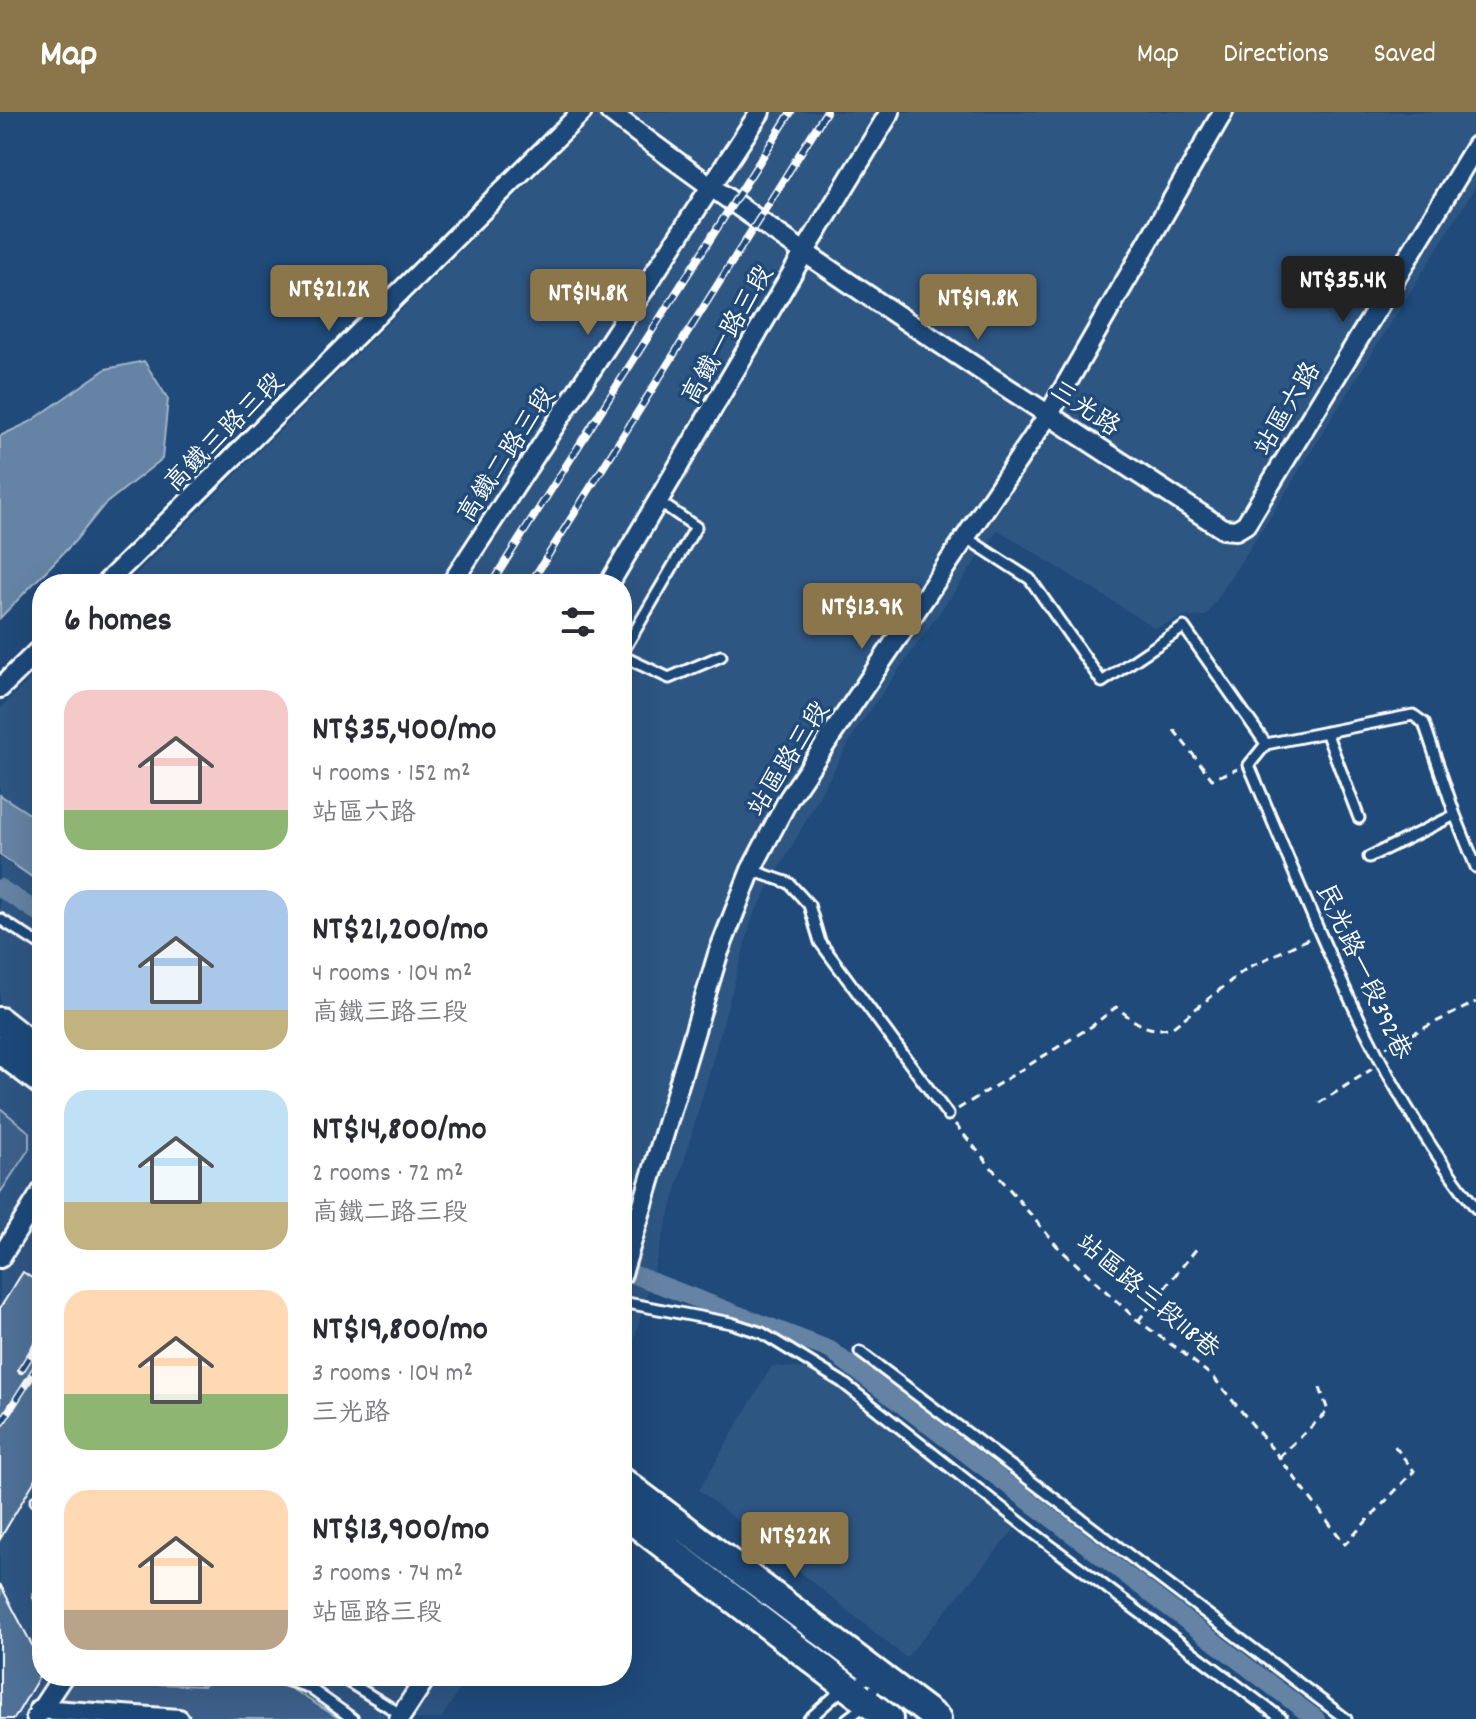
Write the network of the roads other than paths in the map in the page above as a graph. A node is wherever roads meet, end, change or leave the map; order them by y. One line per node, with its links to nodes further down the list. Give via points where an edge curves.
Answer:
1 (582, 112): 13 (street, 高鐵三路三段)
2 (610, 112): 7 (street, 三光路)
3 (760, 112): 7 (street, 高鐵二路三段)
4 (890, 112): 8 (street, 高鐵一路三段)
5 (1223, 112): 9 (street, 站區路三段)
6 (1476, 146): 11 (street, 站區六路, via 1246,524)
7 (710, 188): 8 (street, 三光路); 14 (street, 高鐵二路三段)
8 (804, 253): 9 (street, 三光路); 10 (street, 高鐵一路三段)
9 (1049, 414): 11 (street, 三光路, via 1223,529); 12 (street, 站區路三段)
10 (658, 501): 15 (street, 高鐵一路三段); 16 (lane, via 696,527)
11 (1236, 530)
12 (965, 537): 22 (lane, via 1030,579 1102,682 1184,627); 27 (street, 站區路三段, via 789,798)
13 (115, 574)
14 (458, 574)
15 (615, 574)
16 (632, 637)
17 (721, 656): 19 (lane, via 669,678)
18 (32, 657): 20 (street)
19 (632, 659)
20 (0, 688)
21 (1326, 732): 22 (lane); 23 (lane, via 1413,715 1424,723); 24 (lane)
22 (1266, 744): 36 (lane, 民光路一段392巷, via 1249,765 1321,934 1382,1062 1426,1139)
23 (1455, 815): 25 (lane); 26 (lane)
24 (1359, 818)
25 (1369, 857)
26 (1476, 867)
27 (751, 870): 34 (lane, via 789,883 809,905 820,942); 37 (street, 站區路三段, via 718,954)
28 (0, 919): 29 (lane)
29 (32, 940)
30 (0, 1021): 31 (street)
31 (32, 1046)
32 (0, 1050): 33 (street)
33 (32, 1074)
34 (948, 1115)
35 (32, 1207): 38 (street)
36 (1476, 1208)
37 (632, 1241)
38 (0, 1258)
39 (632, 1304): 57 (lane, via 762,1333 842,1382)
40 (860, 1352): 58 (lane)
41 (632, 1488): 43 (street)
42 (632, 1521): 48 (street)
43 (880, 1674): 48 (lane); 49 (lane); 56 (street)
44 (56, 1686): 50 (street)
45 (305, 1686): 53 (lane)
46 (354, 1686): 51 (lane)
47 (421, 1686): 51 (street)
48 (845, 1687): 49 (street); 54 (lane)
49 (858, 1711): 55 (street)
50 (37, 1714): 52 (street)
51 (401, 1717)
52 (171, 1718)
53 (353, 1719)
54 (809, 1719)
55 (889, 1719)
56 (937, 1719)
57 (1282, 1719)
58 (1346, 1719)

